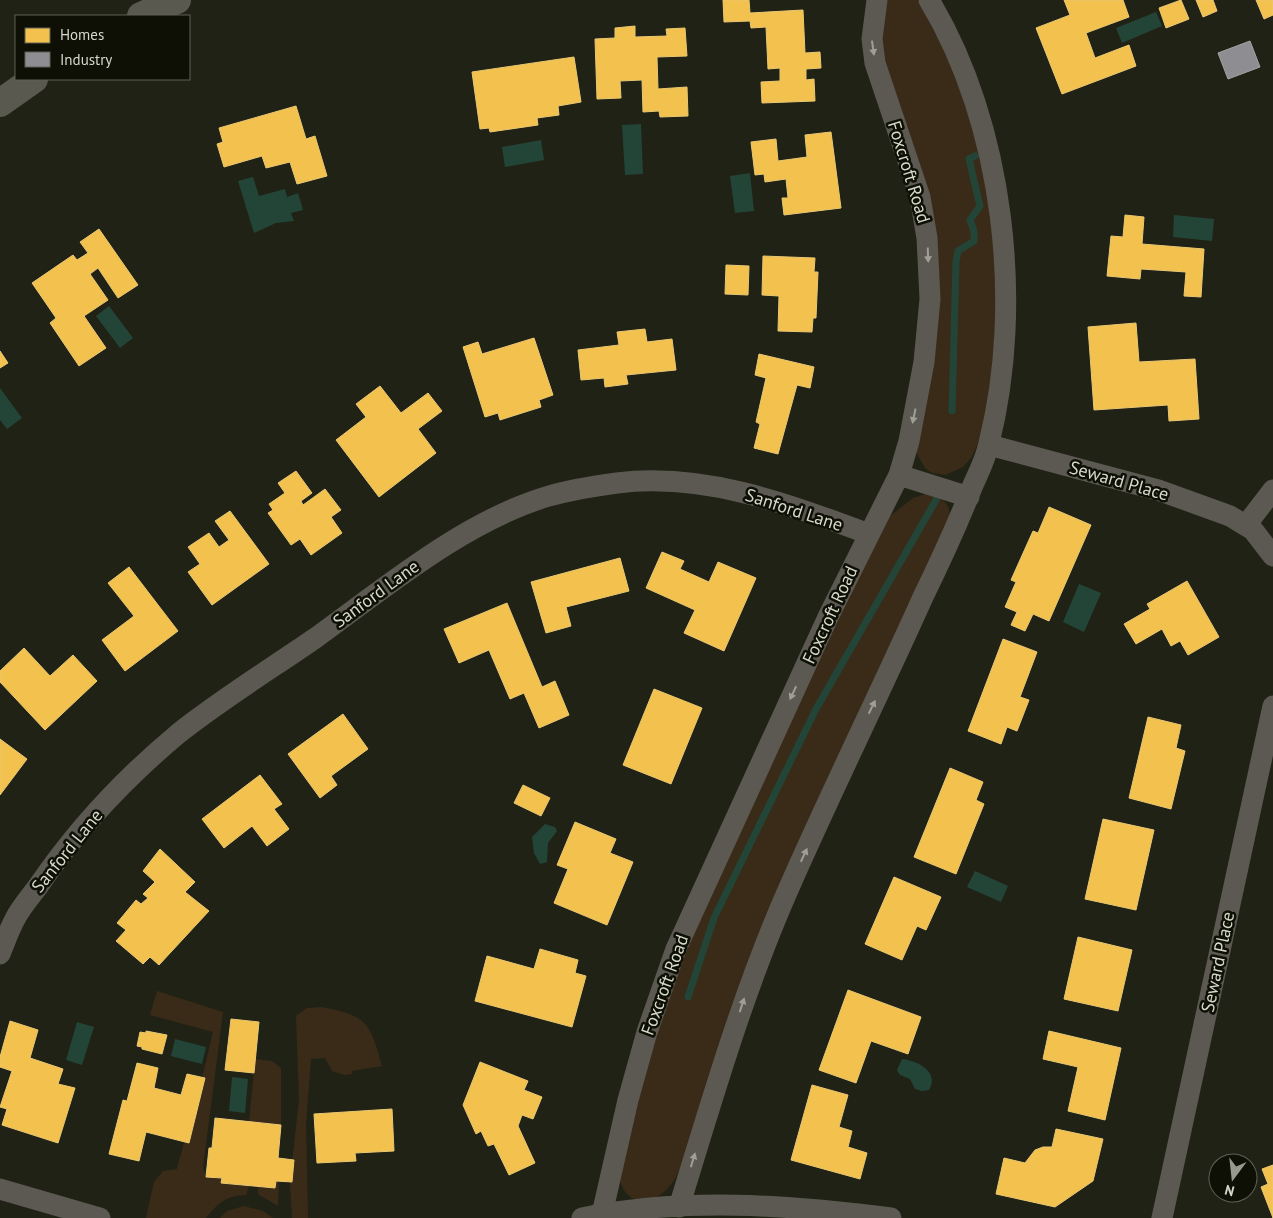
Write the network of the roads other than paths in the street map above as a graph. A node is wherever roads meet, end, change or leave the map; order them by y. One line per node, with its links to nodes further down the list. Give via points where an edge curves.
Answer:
1 (177, 0): 4 (main road)
2 (877, 0): 8 (street, Foxcroft Road, one-way to 8, via 872,39 875,63 915,183 928,238 930,298 924,362)
3 (929, 0): 7 (street, via 946,29 972,94 1001,218 1007,317 1002,372)
4 (143, 15)
5 (33, 80): 6 (main road)
6 (0, 103)
7 (989, 445): 10 (street); 11 (street, Seward Place, via 1158,490)
8 (899, 475): 10 (street); 12 (street, Foxcroft Road)
9 (1273, 490): 11 (street)
10 (969, 497): 17 (street, one-way to 10, via 744,1000 787,892)
11 (1246, 525): 13 (street, Seward Place)
12 (869, 534): 15 (street, Sanford Lane, via 778,500 678,482 618,483 548,496 482,524 444,546 243,687 180,733 139,769 95,813 50,869 15,918); 19 (street, Foxcroft Road, one-way to 19, via 676,949 647,1032)
13 (1273, 556)
14 (1273, 706): 22 (street, Seward Place)
15 (0, 954)
16 (0, 1189): 20 (street)
17 (678, 1206): 18 (street); 21 (street, via 815,1210)
18 (634, 1214): 19 (street)
19 (592, 1216)
20 (100, 1218)
21 (891, 1218)
22 (1162, 1218)

